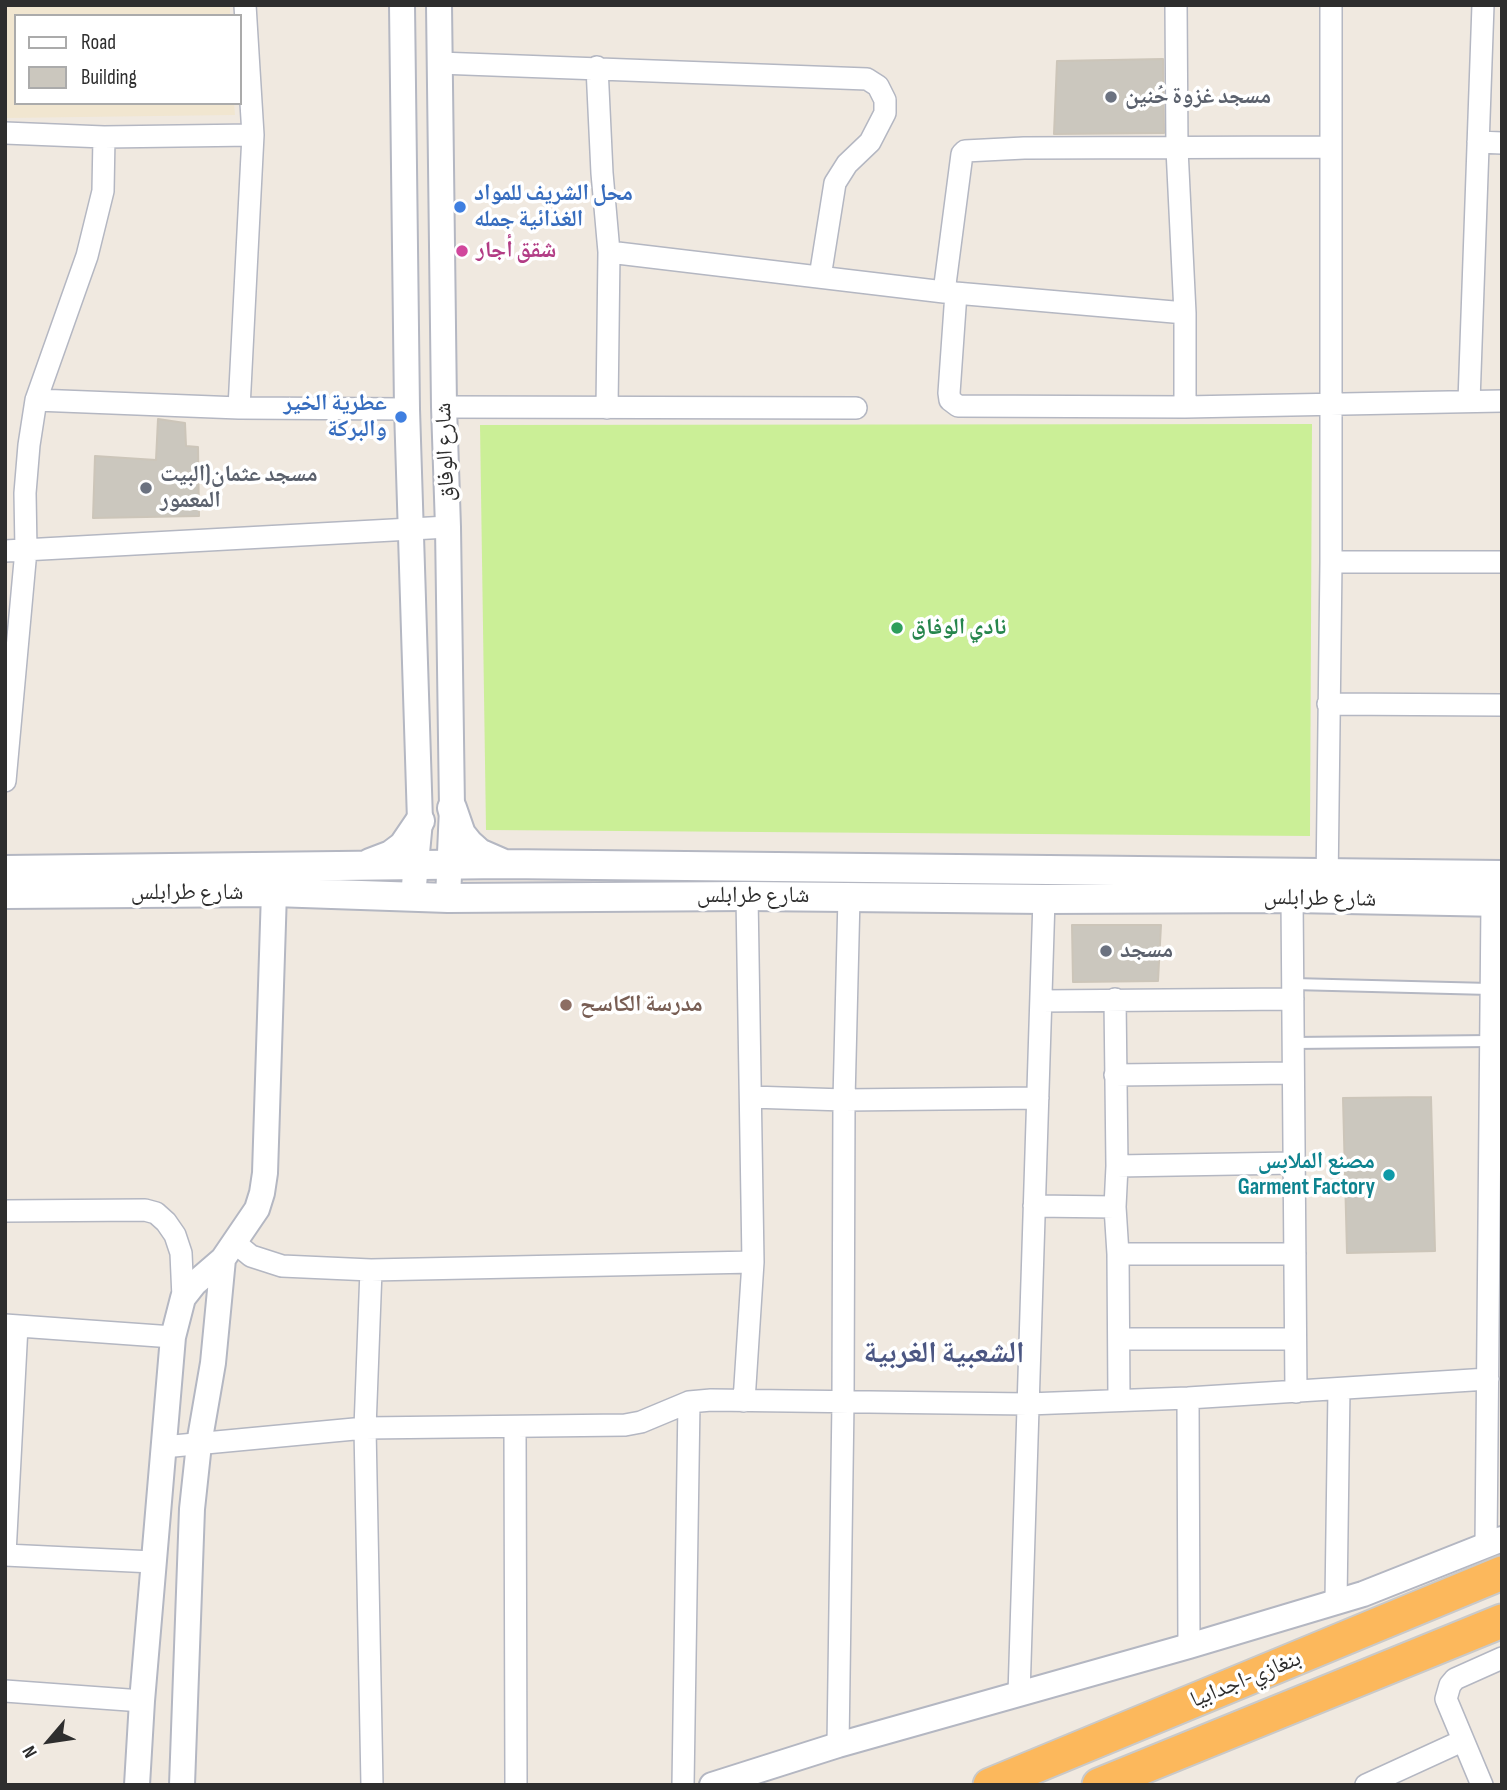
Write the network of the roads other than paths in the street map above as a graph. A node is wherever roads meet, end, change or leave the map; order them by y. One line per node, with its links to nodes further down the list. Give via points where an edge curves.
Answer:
1 (245, 5): 10 (street)
2 (402, 5): 29 (street, شارع الوفاق)
3 (439, 5): 7 (street, شارع الوفاق)
4 (1177, 5): 15 (street)
5 (1331, 5): 14 (street)
6 (1483, 5): 12 (street)
7 (439, 63): 8 (street); 24 (street, شارع الوفاق)
8 (597, 68): 16 (street); 17 (street, via 867,79 878,86 885,113 870,142 835,183)
9 (5, 133): 11 (street)
10 (253, 135): 11 (street); 26 (street)
11 (104, 137): 20 (street, via 103,191 87,257)
12 (1478, 142): 13 (street); 21 (street)
13 (1502, 143)
14 (1331, 147): 15 (street); 23 (street)
15 (1177, 149): 18 (street, via 965,152); 19 (street)
16 (609, 252): 17 (street); 27 (street)
17 (820, 277): 18 (street)
18 (950, 293): 19 (street); 25 (street, via 949,393 953,404)
19 (1185, 313): 25 (street)
20 (36, 400): 26 (street); 32 (street)
21 (1469, 401): 22 (street); 23 (street)
22 (1502, 401)
23 (1331, 402): 25 (street); 33 (street)
24 (444, 407): 27 (street); 30 (street, شارع الوفاق)
25 (1185, 407)
26 (239, 408): 29 (street)
27 (607, 408): 28 (street)
28 (856, 408)
29 (407, 409): 31 (street, شارع الوفاق)
30 (448, 527): 31 (street); 38 (street, شارع الوفاق)
31 (410, 530): 32 (street); 39 (street, شارع الوفاق)
32 (16, 551): 37 (street)
33 (1331, 562): 34 (street); 35 (street)
34 (1502, 562)
35 (1328, 704): 36 (street); 46 (street)
36 (1502, 705)
37 (5, 781)
38 (452, 808): 41 (main road, via 469,844); 42 (street, شارع الوفاق)
39 (420, 821): 40 (main road, via 390,855); 43 (street, شارع الوفاق)
40 (362, 864): 43 (main road, شارع طرابلس); 44 (main road, شارع طرابلس)
41 (504, 864): 42 (main road, شارع طرابلس); 46 (main road, شارع طرابلس)
42 (449, 865): 43 (main road, شارع طرابلس); 52 (street, شارع الوفاق)
43 (416, 866): 49 (street, شارع الوفاق)
44 (5, 870)
45 (1502, 875): 46 (main road, شارع طرابلس)
46 (1327, 886): 53 (main road, شارع طرابلس); 55 (main road, شارع طرابلس)
47 (274, 892): 48 (main road, شارع طرابلس); 49 (main road, شارع طرابلس); 74 (street, via 265,1173 257,1209)
48 (5, 894)
49 (413, 896): 52 (main road, شارع طرابلس)
50 (747, 896): 51 (main road, شارع طرابلس); 52 (main road, شارع طرابلس); 65 (street)
51 (849, 897): 54 (main road, شارع طرابلس); 67 (street)
52 (448, 898)
53 (1292, 898): 54 (main road, شارع طرابلس); 57 (street)
54 (1044, 899): 59 (street)
55 (1497, 902): 56 (street)
56 (1496, 990): 57 (lane); 60 (street)
57 (1293, 992): 58 (street); 61 (street)
58 (1115, 999): 59 (street); 64 (street)
59 (1041, 1000): 66 (street)
60 (1490, 1041): 61 (lane); 63 (street)
61 (1293, 1043): 62 (street)
62 (1293, 1073): 64 (street); 68 (street)
63 (1496, 1074): 69 (street)
64 (1115, 1075): 70 (street)
65 (751, 1097): 67 (street); 78 (street)
66 (1038, 1098): 67 (street); 71 (street)
67 (844, 1100): 93 (street)
68 (1294, 1163): 70 (street); 77 (street)
69 (1496, 1164): 75 (street)
70 (1116, 1166): 72 (street)
71 (1034, 1206): 72 (street); 94 (street)
72 (1115, 1207): 76 (street)
73 (5, 1211): 80 (street, via 156,1213 175,1235 181,1253)
74 (228, 1251): 79 (street, via 282,1266); 80 (street); 97 (street)
75 (1495, 1251): 85 (street)
76 (1118, 1254): 77 (street); 83 (street)
77 (1295, 1254): 84 (street)
78 (752, 1262): 79 (street); 91 (street)
79 (371, 1270): 96 (street)
80 (183, 1298): 82 (street)
81 (11, 1325): 82 (street); 100 (street)
82 (173, 1337): 98 (street)
83 (1119, 1339): 84 (street); 90 (street)
84 (1295, 1339): 88 (street)
85 (1495, 1340): 86 (street)
86 (1488, 1379): 87 (street); 99 (street)
87 (1339, 1389): 88 (street); 102 (street)
88 (1296, 1392): 89 (street)
89 (1188, 1398): 90 (street); 104 (street)
90 (1119, 1399): 94 (street)
91 (744, 1401): 92 (street); 93 (street)
92 (688, 1402): 95 (street, via 625,1425); 117 (street)
93 (843, 1402): 94 (street); 110 (street)
94 (1028, 1404): 107 (street)
95 (514, 1427): 96 (street); 116 (street)
96 (365, 1428): 97 (street); 115 (street)
97 (200, 1444): 98 (street); 114 (street, via 192,1509)
98 (163, 1447): 101 (street)
99 (1496, 1541): 102 (street); 120 (highway, بنغازي-اجدابيا)
100 (5, 1555): 101 (street)
101 (153, 1562): 108 (street)
102 (1336, 1601): 104 (street)
103 (1502, 1621): 121 (highway, بنغازي-اجدابيا)
104 (1189, 1646): 107 (street)
105 (1502, 1658): 109 (street, via 1461,1675 1450,1685 1446,1699)
106 (5, 1691): 108 (street)
107 (1019, 1694): 110 (street)
108 (142, 1701): 113 (street)
109 (1462, 1741): 122 (street); 123 (street)
110 (838, 1745): 111 (street)
111 (804, 1756): 112 (street); 119 (street)
112 (741, 1780): 118 (street)
113 (137, 1785)
114 (183, 1785)
115 (372, 1785)
116 (516, 1785)
117 (683, 1785)
118 (712, 1785)
119 (776, 1785)
120 (990, 1785)
121 (1099, 1785)
122 (1366, 1785)
123 (1482, 1785)

